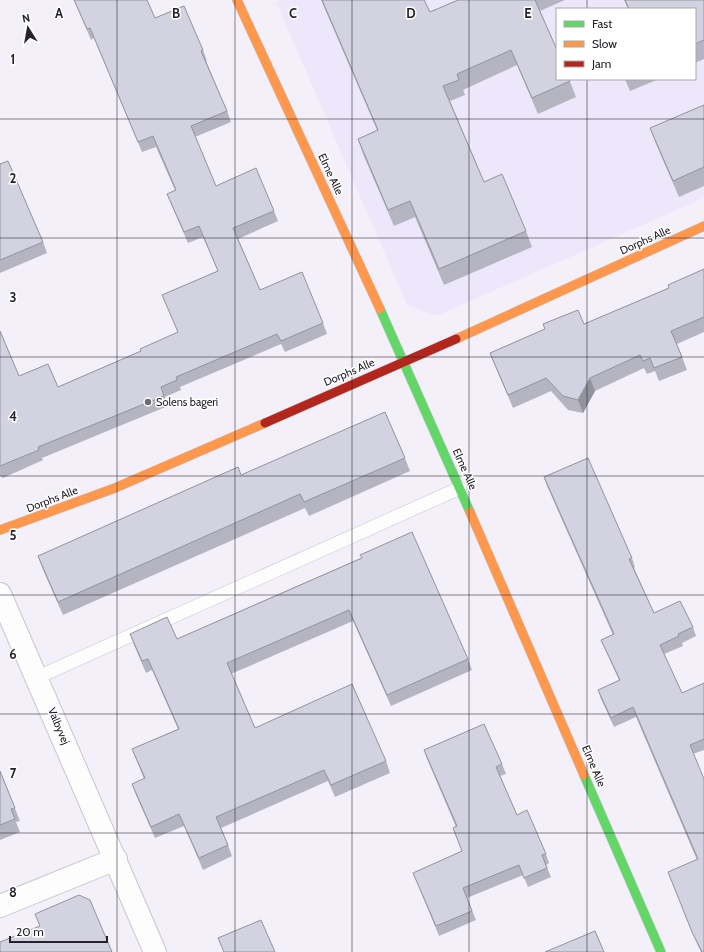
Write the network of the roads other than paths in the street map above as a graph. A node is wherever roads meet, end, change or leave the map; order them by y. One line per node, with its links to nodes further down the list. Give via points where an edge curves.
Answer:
1 (237, 0): 3 (street, Elme Alle)
2 (704, 226): 3 (street, Dorphs Alle)
3 (405, 362): 4 (street, Elme Alle); 5 (street, Dorphs Alle, via 116,488)
4 (460, 488): 7 (lane); 11 (street, Elme Alle)
5 (0, 530)
6 (0, 594): 7 (street, Valbyvej)
7 (38, 677): 8 (street, Valbyvej)
8 (116, 860): 9 (street); 10 (street, Valbyvej)
9 (0, 906)
10 (155, 952)
11 (661, 952)

